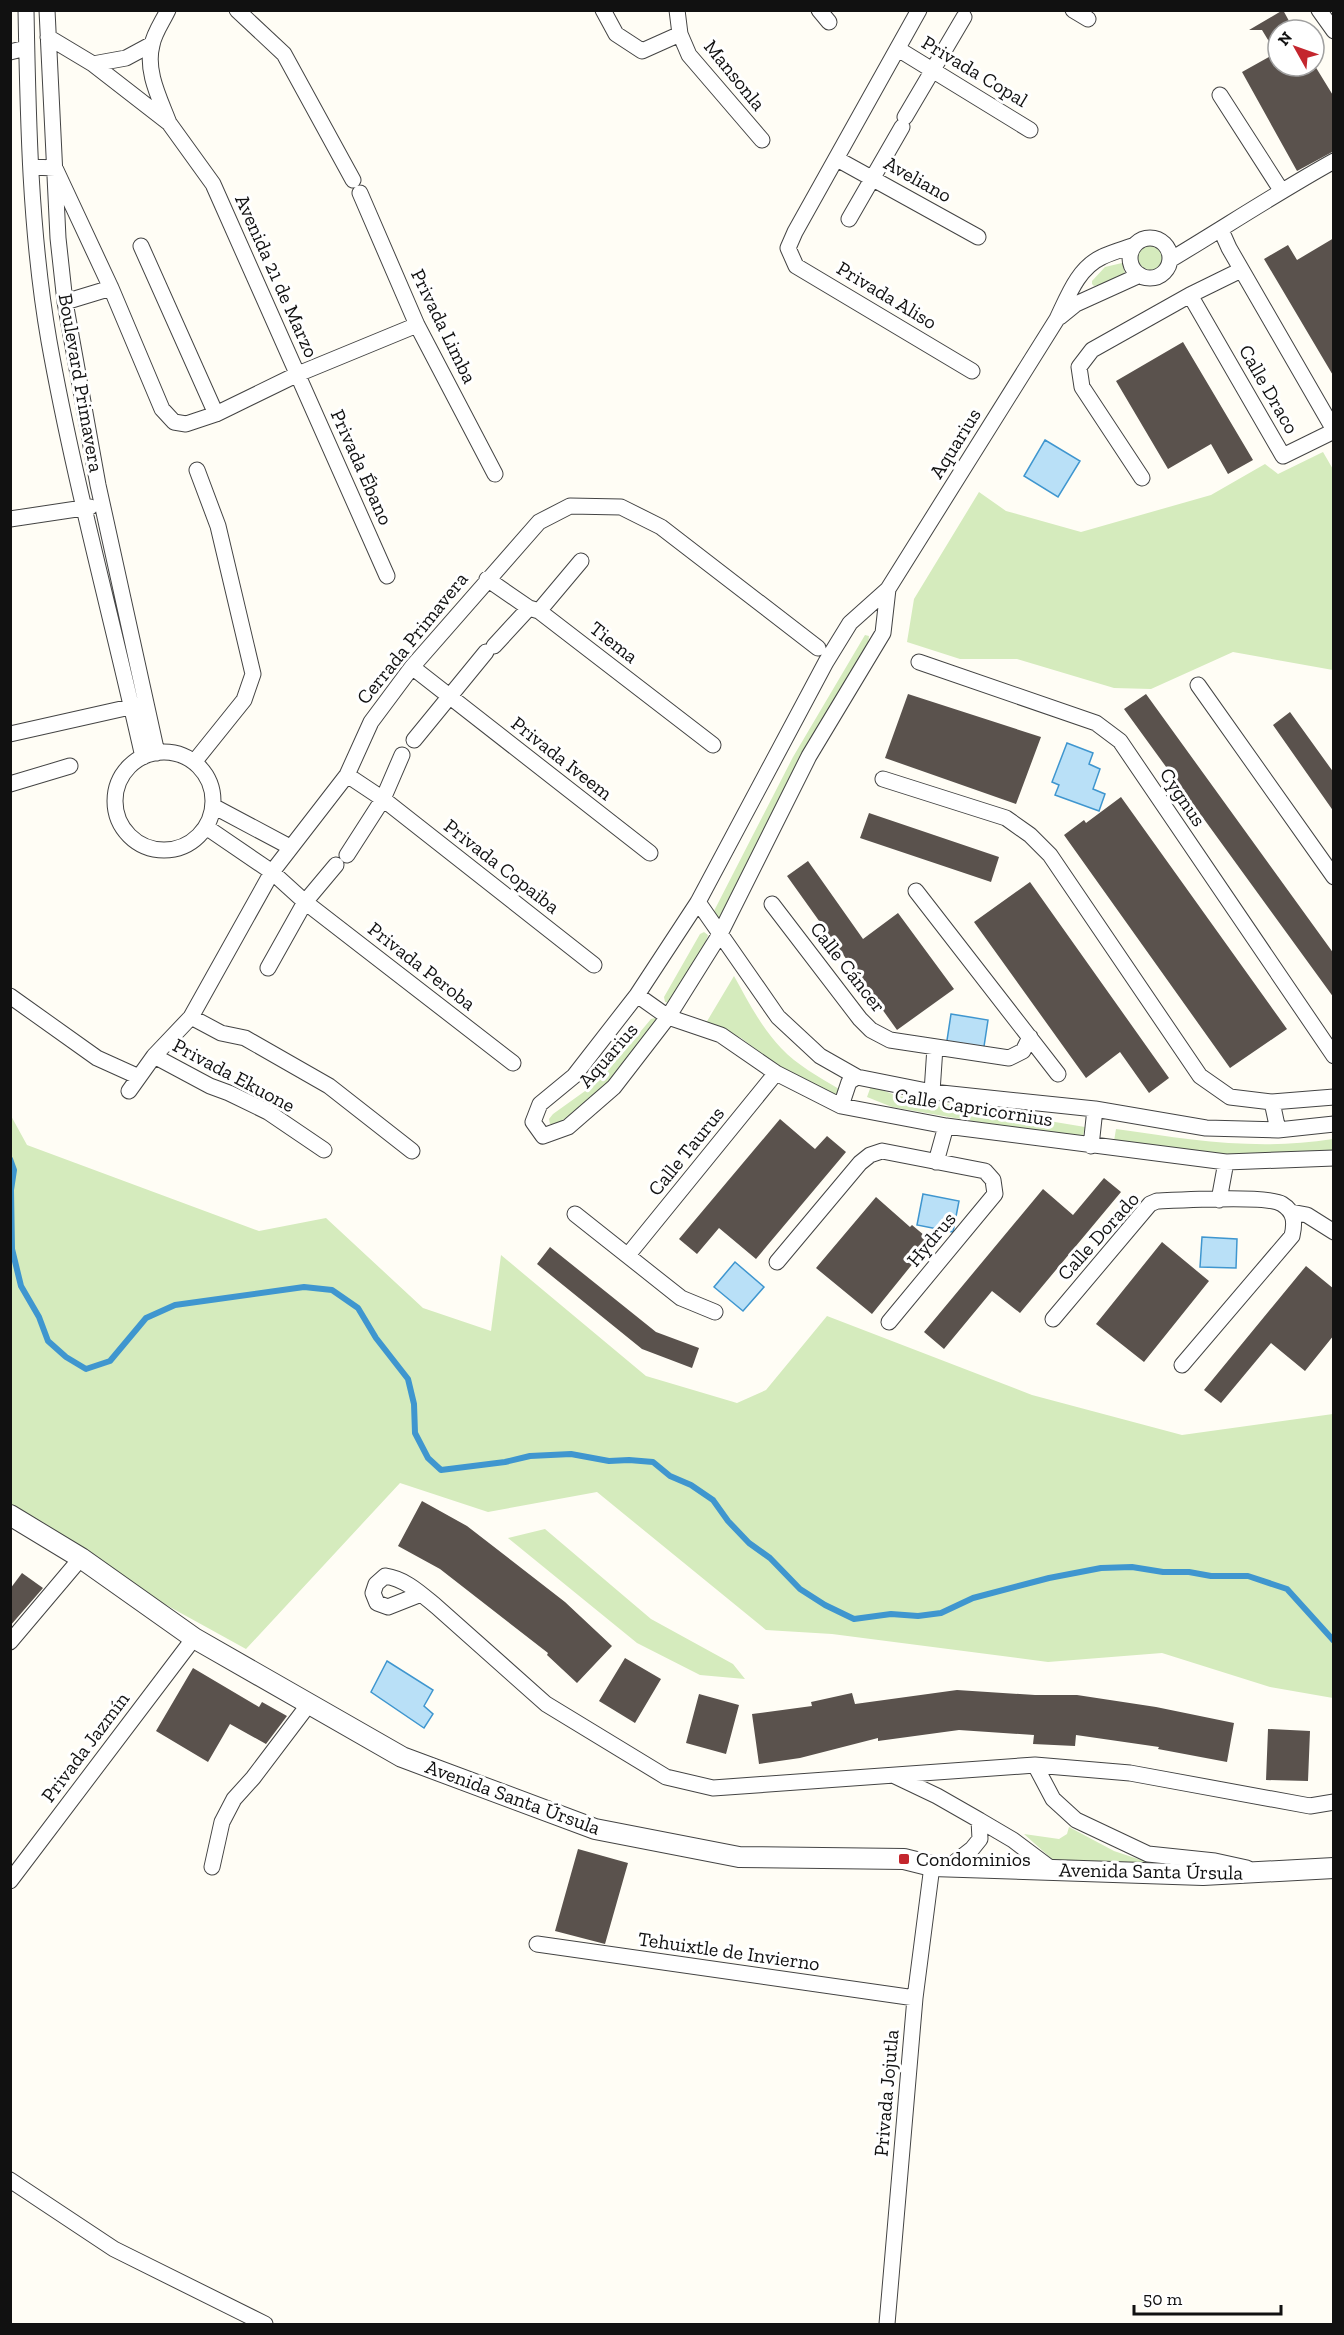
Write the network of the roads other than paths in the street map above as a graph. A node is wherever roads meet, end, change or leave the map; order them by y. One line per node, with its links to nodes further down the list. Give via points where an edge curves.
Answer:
1 (26, 10): 16 (street, Boulevard Primavera)
2 (47, 10): 14 (street, Boulevard Primavera)
3 (168, 10): 15 (street)
4 (237, 10): 43 (street, Privada Limba, via 284,54 357,187)
5 (603, 10): 13 (street, via 616,34 642,51)
6 (677, 10): 13 (street, Mansonla)
7 (919, 10): 17 (street)
8 (1073, 10): 11 (street)
9 (1319, 10): 12 (street)
10 (964, 17): 20 (street)
11 (1088, 19)
12 (1334, 31)
13 (680, 33): 24 (street, Mansonla, via 689,55)
14 (48, 37): 19 (street, Avenida 21 de Marzo); 28 (street, Boulevard Primavera)
15 (152, 44): 19 (street, via 126,58); 22 (street, via 154,84)
16 (26, 48): 18 (street); 27 (street, Boulevard Primavera)
17 (898, 49): 20 (street, Privada Copal); 25 (street)
18 (10, 52)
19 (93, 64): 22 (street, Avenida 21 de Marzo)
20 (932, 70): 23 (street, Privada Copal); 29 (street)
21 (1220, 94): 30 (street)
22 (169, 123): 45 (street, Avenida 21 de Marzo, via 213,184)
23 (1030, 130)
24 (762, 140)
25 (837, 159): 29 (street, Aveliano); 44 (street, Privada Aliso, via 788,248 796,266)
26 (1334, 161): 30 (street, Aquarius)
27 (32, 167): 28 (street); 52 (street, Boulevard Primavera, via 35,232 49,339)
28 (55, 168): 39 (street, Avenida 21 de Marzo); 41 (street, Boulevard Primavera)
29 (874, 179): 31 (street); 33 (street, Aveliano)
30 (1281, 190): 32 (street, Aquarius)
31 (849, 219)
32 (1221, 230): 36 (street, Aquarius); 37 (street, Calle Draco)
33 (978, 237)
34 (1135, 245): 36 (street, Aquarius, via 1145,238 1158,239 1167,247); 38 (street, via 1130,258); 42 (street, Aquarius, via 1101,257 1086,269 1073,285)
35 (141, 246): 46 (street)
36 (1170, 260): 38 (street, Aquarius, via 1159,276)
37 (1241, 270): 40 (street); 47 (street, Calle Draco)
38 (1140, 275): 42 (street, Aquarius, via 1076,304)
39 (111, 288): 41 (street); 46 (street, Avenida 21 de Marzo, via 162,410 174,422 186,424)
40 (1190, 295): 47 (street, Calle Draco, via 1283,456); 50 (street, via 1092,350 1079,367 1082,387)
41 (65, 302): 51 (street, Boulevard Primavera)
42 (1057, 319): 57 (street, Aquarius)
43 (417, 324): 45 (street); 49 (street, Privada Limba)
44 (972, 371)
45 (298, 374): 46 (street, Avenida 21 de Marzo); 55 (street, Privada Ébano)
46 (216, 414)
47 (1334, 431)
48 (197, 470): 70 (street, via 218,526 253,674 244,700)
49 (495, 474)
50 (1142, 478)
51 (102, 506): 52 (street); 64 (street, Boulevard Primavera)
52 (83, 508): 53 (street); 64 (street, Boulevard Primavera)
53 (10, 519)
54 (581, 561): 58 (street)
55 (387, 576)
56 (487, 579): 58 (street, Tiema); 59 (street, Cerrada Primavera, via 539,522 570,506 621,507 661,526); 61 (street, Cerrada Primavera)
57 (888, 589): 84 (street, Aquarius, via 850,623 826,662); 86 (street, Aquarius, via 883,633 809,756)
58 (534, 610): 63 (street, via 490,649); 67 (street, Tiema)
59 (818, 648)
60 (918, 662): 96 (street, Cygnus, via 1096,723 1120,741)
61 (412, 667): 63 (street, Privada Iveem); 72 (street, Cerrada Primavera, via 371,723)
62 (1198, 684): 81 (street)
63 (449, 696): 66 (street); 79 (street, Privada Iveem)
64 (139, 705): 65 (street); 68 (street, Boulevard Primavera)
65 (10, 734)
66 (414, 740)
67 (712, 745)
68 (150, 755): 70 (street, via 170,752); 77 (street, via 132,763 116,789 116,816 127,835 144,847 165,851 186,846)
69 (402, 755): 75 (street)
70 (195, 761): 76 (street, via 206,773)
71 (70, 766): 74 (street)
72 (346, 775): 75 (street, Privada Copaiba); 78 (street, Cerrada Primavera)
73 (883, 779): 105 (street, via 1006,818 1030,835 1050,855 1200,1076 1230,1097)
74 (10, 784)
75 (383, 799): 83 (street, via 341,860); 87 (street, Privada Copaiba)
76 (213, 806): 77 (street); 78 (street)
77 (206, 827): 80 (street)
78 (290, 848): 80 (street, Cerrada Primavera)
79 (650, 853)
80 (273, 872): 83 (street, Privada Peroba); 91 (street, Cerrada Primavera)
81 (1334, 877)
82 (916, 891): 93 (street)
83 (305, 902): 88 (street); 97 (street, Privada Peroba)
84 (698, 902): 86 (street, Calle Capricornius); 89 (street, Aquarius)
85 (772, 904): 94 (street, Calle Cáncer, via 872,1030 890,1040)
86 (720, 934): 92 (street, Aquarius); 101 (street, Calle Capricornius, via 778,1017 820,1056)
87 (594, 965)
88 (268, 968)
89 (637, 995): 92 (street, Calle Capricornius); 92 (street, Aquarius, via 574,1076 540,1104 533,1122 543,1136 568,1126 614,1087)
90 (10, 996): 100 (street, via 97,1058)
91 (191, 1017): 95 (street, Cerrada Primavera); 113 (street, via 221,1033 244,1038 329,1086)
92 (668, 1017): 98 (street, Calle Capricornius, via 721,1035)
93 (1030, 1037): 94 (street, Calle Cáncer, via 1023,1051 1009,1058); 99 (street)
94 (935, 1047): 103 (street)
95 (154, 1056): 100 (street, Cerrada Primavera); 112 (street, Privada Ekuone, via 268,1112)
96 (1334, 1056)
97 (513, 1063)
98 (776, 1073): 106 (street, Calle Capricornius); 121 (street, Calle Taurus)
99 (1058, 1074)
100 (139, 1077): 102 (street, Cerrada Primavera)
101 (857, 1077): 103 (street, Calle Capricornius); 106 (street, via 849,1082)
102 (129, 1091)
103 (932, 1092): 107 (street, Calle Capricornius)
104 (1334, 1097): 105 (street)
105 (1272, 1102): 110 (street)
106 (841, 1106): 109 (street, Calle Capricornius)
107 (1095, 1109): 110 (street, Calle Capricornius, via 1206,1128); 111 (street)
108 (1334, 1125): 110 (street, Calle Capricornius)
109 (946, 1126): 111 (street, Calle Capricornius); 115 (street)
110 (1278, 1130)
111 (1091, 1146): 116 (street, Calle Capricornius)
112 (324, 1150)
113 (412, 1151)
114 (1334, 1158): 116 (street, Calle Capricornius)
115 (936, 1162): 122 (street, via 882,1151 870,1155); 125 (street, Hydrus, via 985,1171 993,1180 995,1194)
116 (1227, 1162): 117 (street)
117 (1219, 1200): 118 (street, Calle Dorado, via 1271,1200); 124 (street, Calle Dorado, via 1150,1204)
118 (1291, 1212): 120 (street, Calle Dorado, via 1307,1215); 126 (street, via 1295,1222 1292,1236)
119 (575, 1214): 121 (street)
120 (1334, 1232)
121 (628, 1255): 123 (street, via 681,1298)
122 (777, 1262)
123 (715, 1312)
124 (1053, 1319)
125 (889, 1322)
126 (1182, 1365)
127 (10, 1515): 128 (street, Avenida Santa Úrsula)
128 (81, 1558): 130 (street, Avenida Santa Úrsula); 131 (street)
129 (421, 1593): 134 (street, via 546,1704 666,1777 713,1788)
130 (194, 1638): 132 (street, Avenida Santa Úrsula); 142 (street, Privada Jazmín)
131 (10, 1642)
132 (309, 1704): 137 (street, Avenida Santa Úrsula, via 402,1757 595,1829 739,1857 904,1859); 138 (street, via 234,1799 222,1822)
133 (1035, 1765): 134 (street); 135 (street, via 1130,1773 1310,1806); 141 (street, via 1053,1799 1076,1820 1148,1854 1215,1861)
134 (893, 1775): 136 (street)
135 (1334, 1802)
136 (979, 1820): 137 (street, via 980,1839 972,1849); 140 (street)
137 (940, 1866): 140 (street, Avenida Santa Úrsula); 144 (street, Privada Jojutla)
138 (212, 1867)
139 (1334, 1868): 141 (street, Avenida Santa Úrsula)
140 (1053, 1870): 141 (street, Avenida Santa Úrsula, via 1203,1875)
141 (1261, 1871)
142 (10, 1881)
143 (537, 1944): 144 (street, Tehuixtle de Invierno)
144 (915, 1998): 147 (street, Privada Jojutla)
145 (10, 2180): 146 (street, via 114,2249)
146 (265, 2325)
147 (887, 2325)

